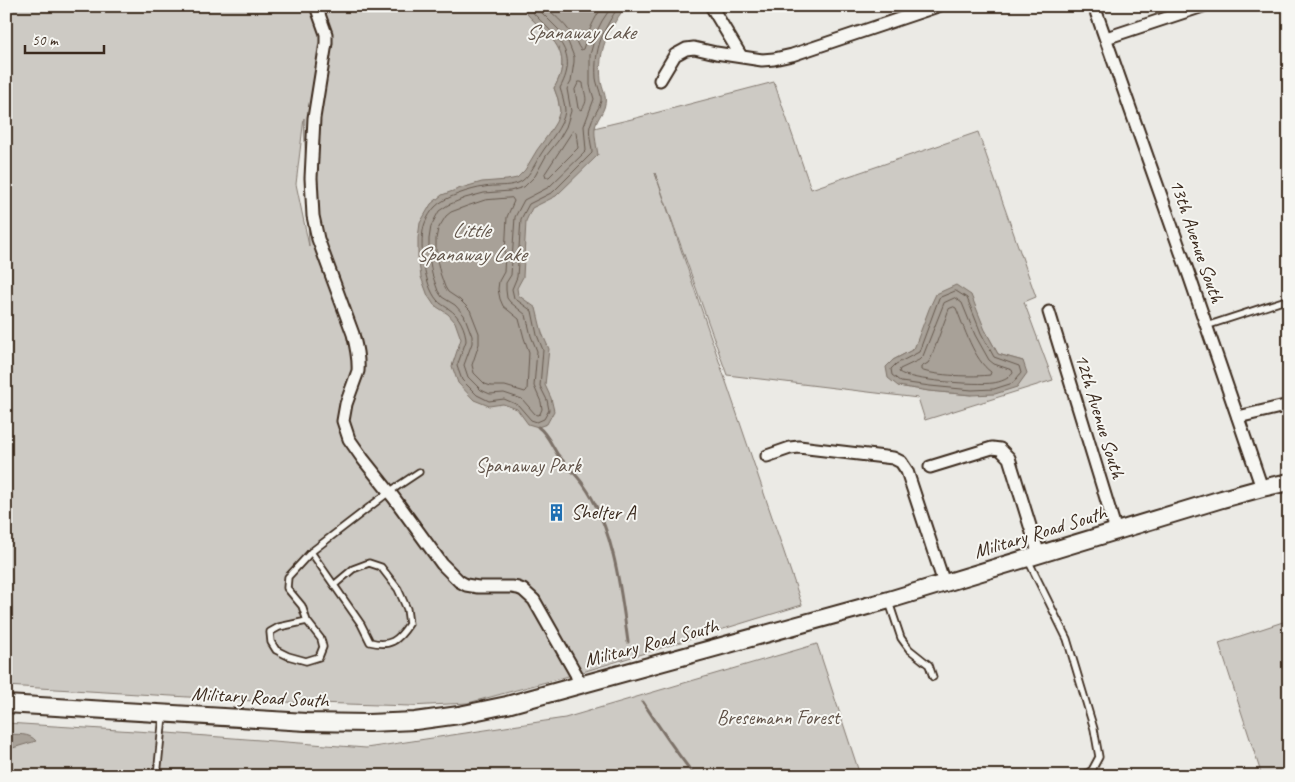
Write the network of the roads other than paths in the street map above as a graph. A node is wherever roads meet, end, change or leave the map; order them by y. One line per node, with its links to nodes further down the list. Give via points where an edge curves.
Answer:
1 (316, 6): 19 (street, via 326,43 314,118 313,216 318,239 353,334 359,364 343,421 349,439)
2 (711, 6): 7 (street)
3 (938, 6): 7 (street, via 792,56 762,60)
4 (1094, 6): 6 (street, 13th Avenue South)
5 (1203, 6): 6 (street)
6 (1106, 38): 11 (street, 13th Avenue South)
7 (741, 56): 8 (street, via 686,48 675,55)
8 (660, 80)
9 (1289, 299): 11 (lane)
10 (1049, 312): 20 (street, 12th Avenue South)
11 (1206, 326): 13 (street, 13th Avenue South)
12 (1289, 405): 13 (street)
13 (1238, 417): 18 (street, 13th Avenue South)
14 (767, 456): 23 (street, via 799,447 894,458 901,462 907,471)
15 (930, 467): 22 (street, via 992,448 1000,449 1009,458)
16 (419, 472): 19 (lane)
17 (1289, 482): 18 (main road, Military Road South)
18 (1262, 488): 20 (main road, Military Road South)
19 (390, 492): 21 (lane); 28 (street, via 442,564 460,581 478,587 518,588 534,600)
20 (1116, 532): 22 (main road, Military Road South)
21 (312, 552): 24 (lane); 26 (lane, via 288,577 287,588 302,606)
22 (1033, 557): 23 (main road, Military Road South); 32 (lane, via 1067,639 1094,729 1099,757 1092,770)
23 (944, 583): 25 (main road, Military Road South)
24 (334, 585): 24 (lane, via 370,642 391,643 409,624 407,609 398,589 381,567 369,563 352,569)
25 (889, 600): 27 (lane, via 901,638 929,665); 28 (main road, Military Road South)
26 (307, 621): 26 (lane, via 321,639 323,647 319,657 306,661 276,650 270,632)
27 (932, 677)
28 (580, 684): 30 (main road, Military Road South, via 484,710 395,722 306,722)
29 (6, 704): 30 (main road, Military Road South)
30 (164, 713): 31 (lane)
31 (157, 776)
32 (1083, 776)

